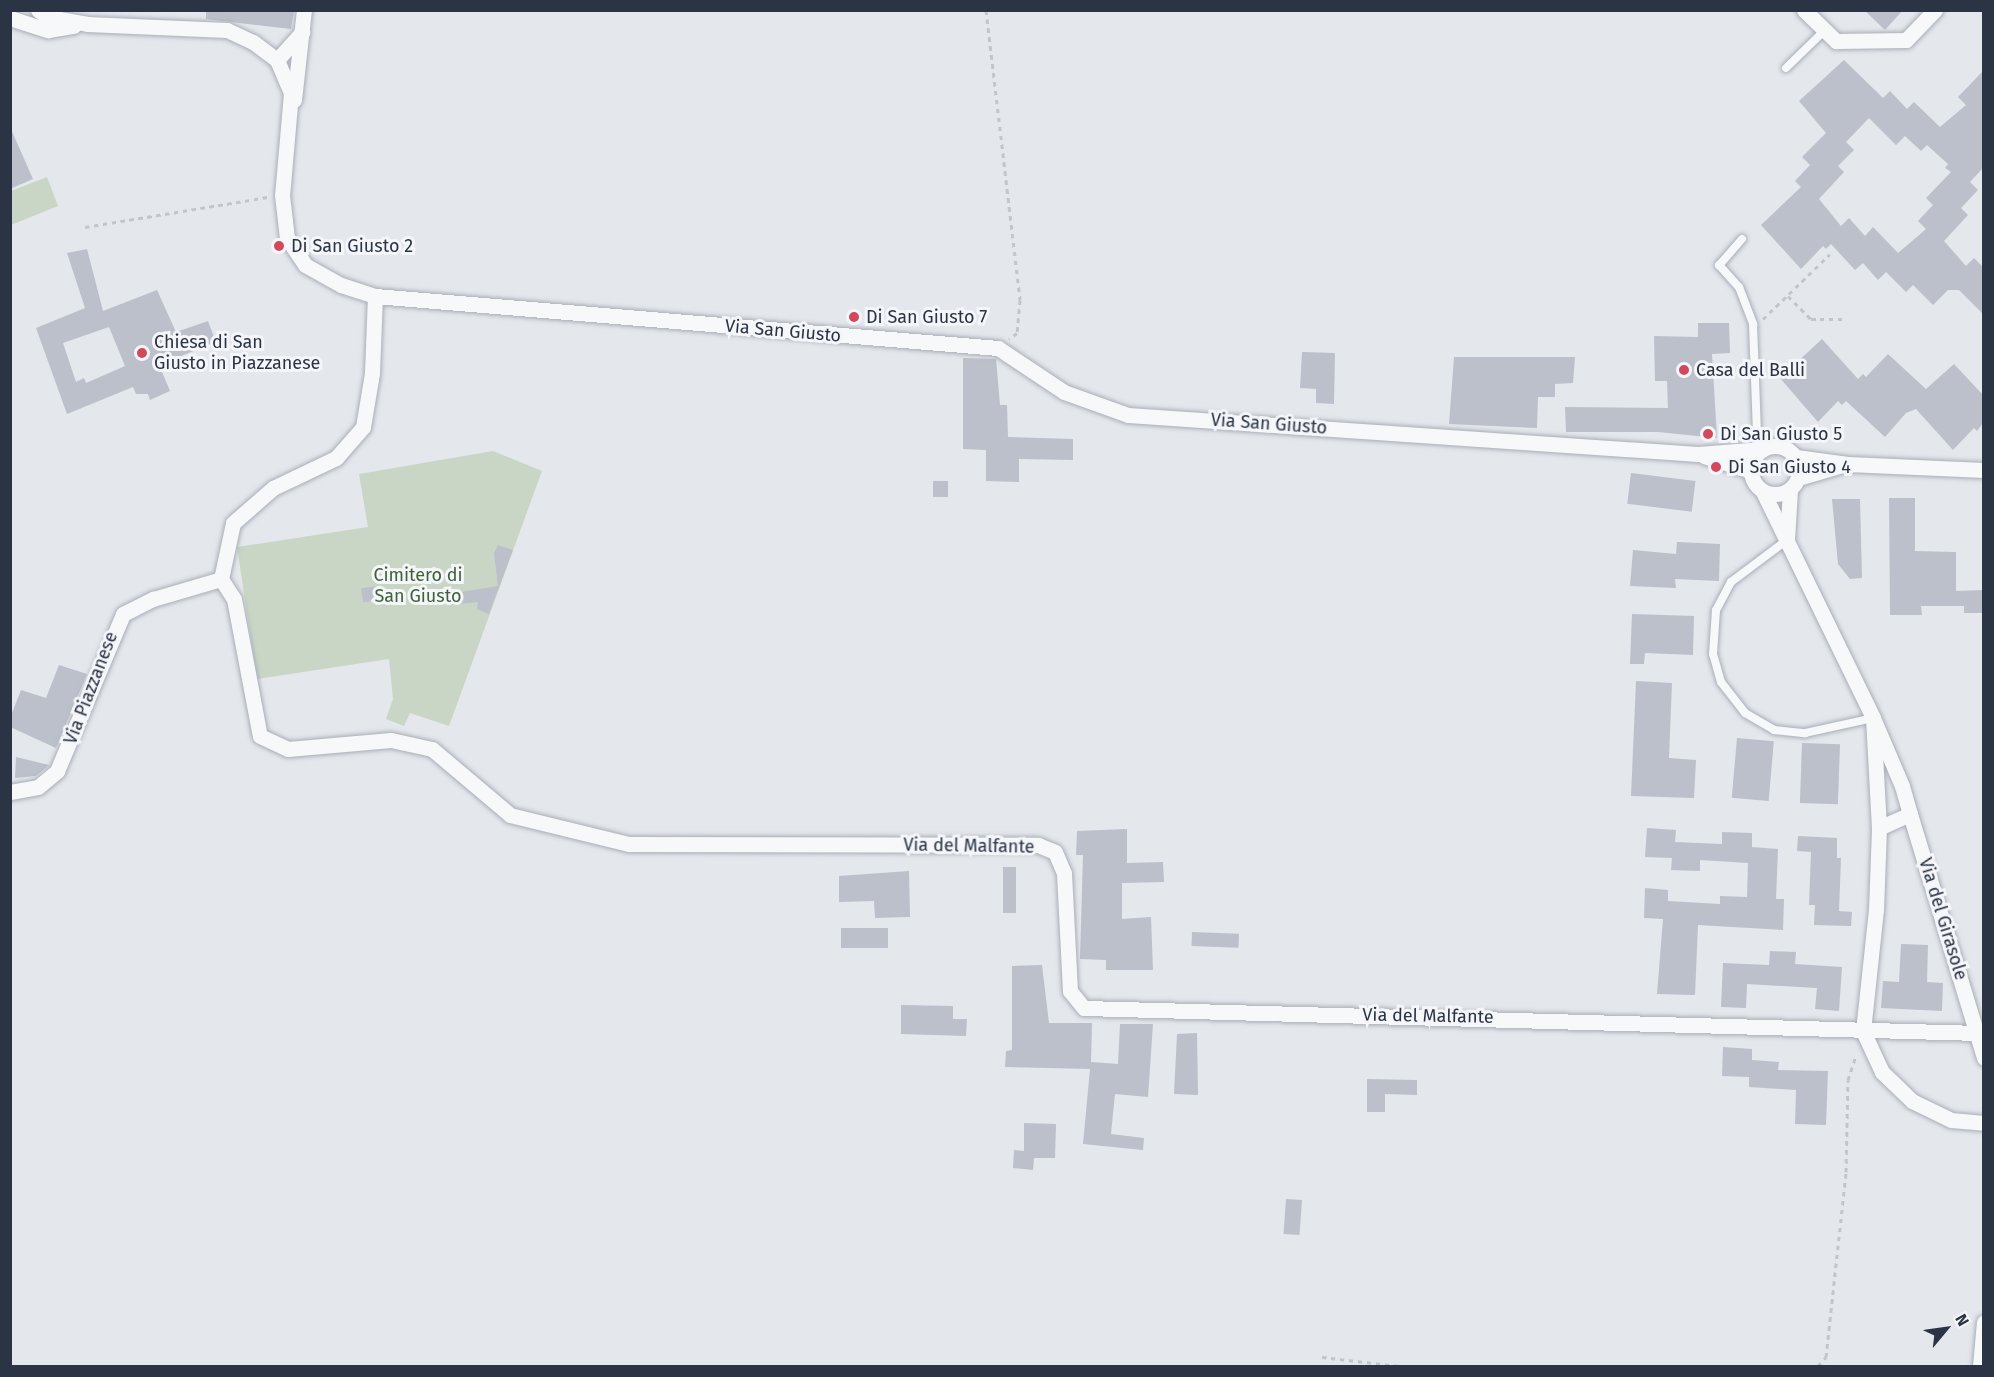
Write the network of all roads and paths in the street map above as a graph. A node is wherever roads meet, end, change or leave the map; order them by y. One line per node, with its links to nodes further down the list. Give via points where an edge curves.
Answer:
1 (38, 10): 7 (street, via 48,17)
2 (304, 10): 9 (street)
3 (986, 10): 21 (path, via 1020,300 1017,333)
4 (1804, 10): 8 (street)
5 (1935, 10): 8 (street, via 1906,40 1836,41)
6 (10, 18): 7 (street, via 48,30)
7 (87, 24): 10 (street, via 227,30 253,42)
8 (1825, 30): 11 (lane)
9 (302, 32): 10 (street); 12 (street)
10 (277, 60): 12 (street, Via San Giusto, via 291,93)
11 (1786, 69)
12 (288, 132): 13 (street, Via San Giusto)
13 (282, 195): 14 (path); 17 (street, Via San Giusto, via 288,238 305,265 341,285)
14 (85, 227)
15 (1742, 240): 20 (lane, via 1719,265 1738,287)
16 (1830, 254): 18 (path)
17 (375, 296): 21 (street, Via San Giusto); 31 (street, via 372,373 363,427 336,458 273,488 233,523)
18 (1788, 296): 19 (path, via 1811,319); 20 (path)
19 (1842, 319)
20 (1753, 324): 22 (lane, via 1757,435)
21 (998, 348): 23 (street, Via San Giusto, via 1064,392 1128,415)
22 (1763, 448): 23 (street, Via San Giusto); 24 (street, via 1781,446); 27 (street)
23 (1698, 454): 27 (street, Via San Giusto)
24 (1796, 457): 25 (street); 28 (street)
25 (1848, 464): 26 (street); 28 (street)
26 (1983, 470)
27 (1750, 471): 29 (street)
28 (1794, 484): 29 (street, via 1778,495); 30 (street, Via del Girasole)
29 (1763, 492): 30 (street, Via del Girasole)
30 (1787, 540): 32 (street, Via del Girasole); 32 (lane, via 1731,582 1716,610 1713,654 1721,682 1745,713 1774,730 1805,733)
31 (220, 579): 33 (street, Via Piazzanese, via 144,602 123,614 57,771 38,787); 36 (street, Via del Malfante, via 234,599 260,736 288,749 391,740 432,749 510,815 629,844 1038,844 1054,852 1064,873 1070,991 1083,1008)
32 (1873, 717): 34 (street, Via del Girasole); 35 (street, Via del Girasole)
33 (10, 792)
34 (1910, 814): 35 (street); 37 (street, Via del Girasole)
35 (1879, 828): 36 (street, Via del Girasole, via 1876,910)
36 (1863, 1031): 37 (street); 39 (street, via 1882,1072 1912,1101 1951,1120); 43 (path, via 1848,1080 1846,1172 1826,1357)
37 (1978, 1033): 38 (street, Via del Girasole)
38 (1983, 1058)
39 (1983, 1124)
40 (1983, 1322): 44 (street)
41 (1322, 1357): 42 (path)
42 (1399, 1366)
43 (1818, 1366)
44 (1980, 1366)

